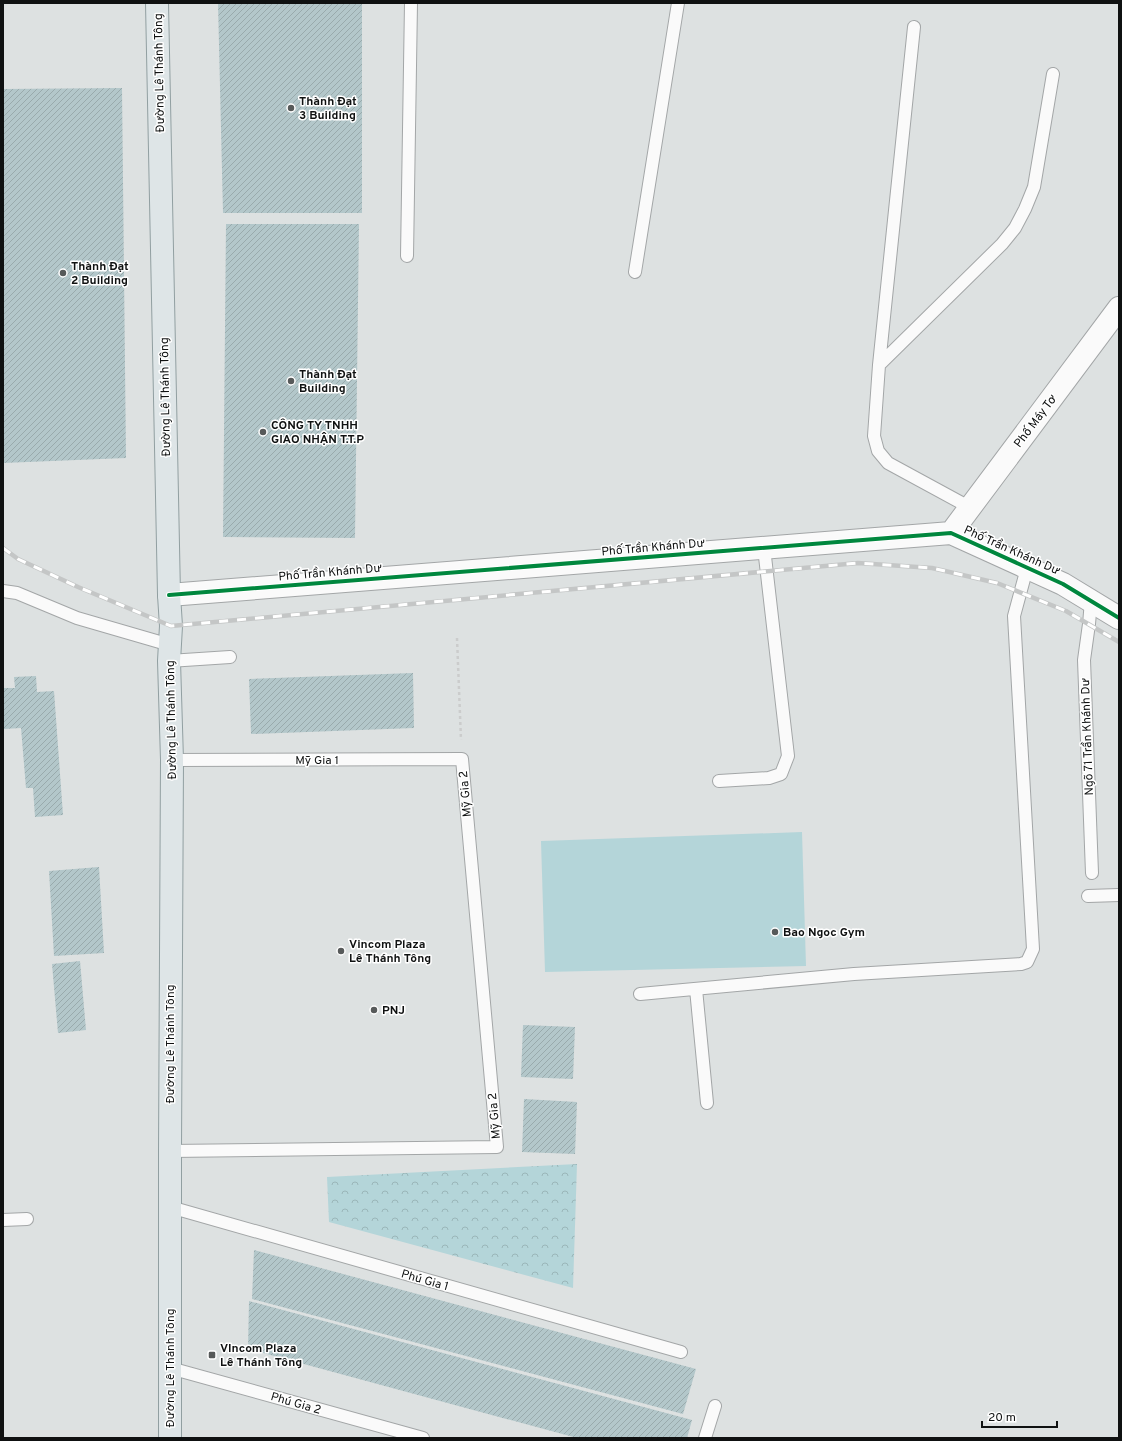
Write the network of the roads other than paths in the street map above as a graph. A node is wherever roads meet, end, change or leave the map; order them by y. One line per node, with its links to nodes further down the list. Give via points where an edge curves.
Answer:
1 (157, 3): 15 (main road, Đường Lê Thánh Tông)
2 (411, 3): 6 (lane)
3 (678, 3): 7 (lane)
4 (914, 27): 9 (lane)
5 (1053, 74): 9 (lane, via 1034,187 1015,228 1002,244)
6 (407, 256)
7 (635, 272)
8 (1119, 308): 10 (street, Phố Máy Tơ)
9 (879, 365): 10 (lane, via 874,436 878,451 888,463)
10 (970, 507): 11 (street, Phố Máy Tơ)
11 (951, 533): 12 (street, Phố Trần Khánh Dư); 13 (street, Phố Trần Khánh Dư)
12 (764, 548): 15 (street, Phố Trần Khánh Dư); 22 (lane, via 788,756 781,774 769,778)
13 (1027, 568): 16 (street, Phố Trần Khánh Dư, via 1063,584); 26 (lane, via 1014,616 1033,949 1026,962 854,974)
14 (3, 591): 18 (lane, via 17,593)
15 (169, 595): 18 (main road, Đường Lê Thánh Tông)
16 (1091, 601): 17 (street, Phố Trần Khánh Dư); 23 (lane, Ngõ 71 Trần Khánh Dư, via 1084,660)
17 (1119, 618)
18 (170, 653): 19 (lane); 21 (main road, Đường Lê Thánh Tông)
19 (230, 657)
20 (462, 759): 21 (lane, Mỹ Gia 1); 29 (lane, Mỹ Gia 2, via 497,1147)
21 (172, 760): 29 (main road, Đường Lê Thánh Tông)
22 (719, 782)
23 (1092, 873)
24 (1119, 895): 25 (lane)
25 (1088, 896)
26 (696, 989): 27 (lane); 28 (lane)
27 (640, 994)
28 (707, 1103)
29 (170, 1151): 30 (main road, Đường Lê Thánh Tông)
30 (170, 1207): 33 (lane, Phú Gia 1); 34 (main road, Đường Lê Thánh Tông)
31 (27, 1219): 32 (lane)
32 (3, 1220)
33 (681, 1352)
34 (170, 1368): 36 (main road, Đường Lê Thánh Tông); 37 (lane, Phú Gia 2)
35 (714, 1406): 38 (lane)
36 (170, 1438)
37 (423, 1438)
38 (706, 1438)

